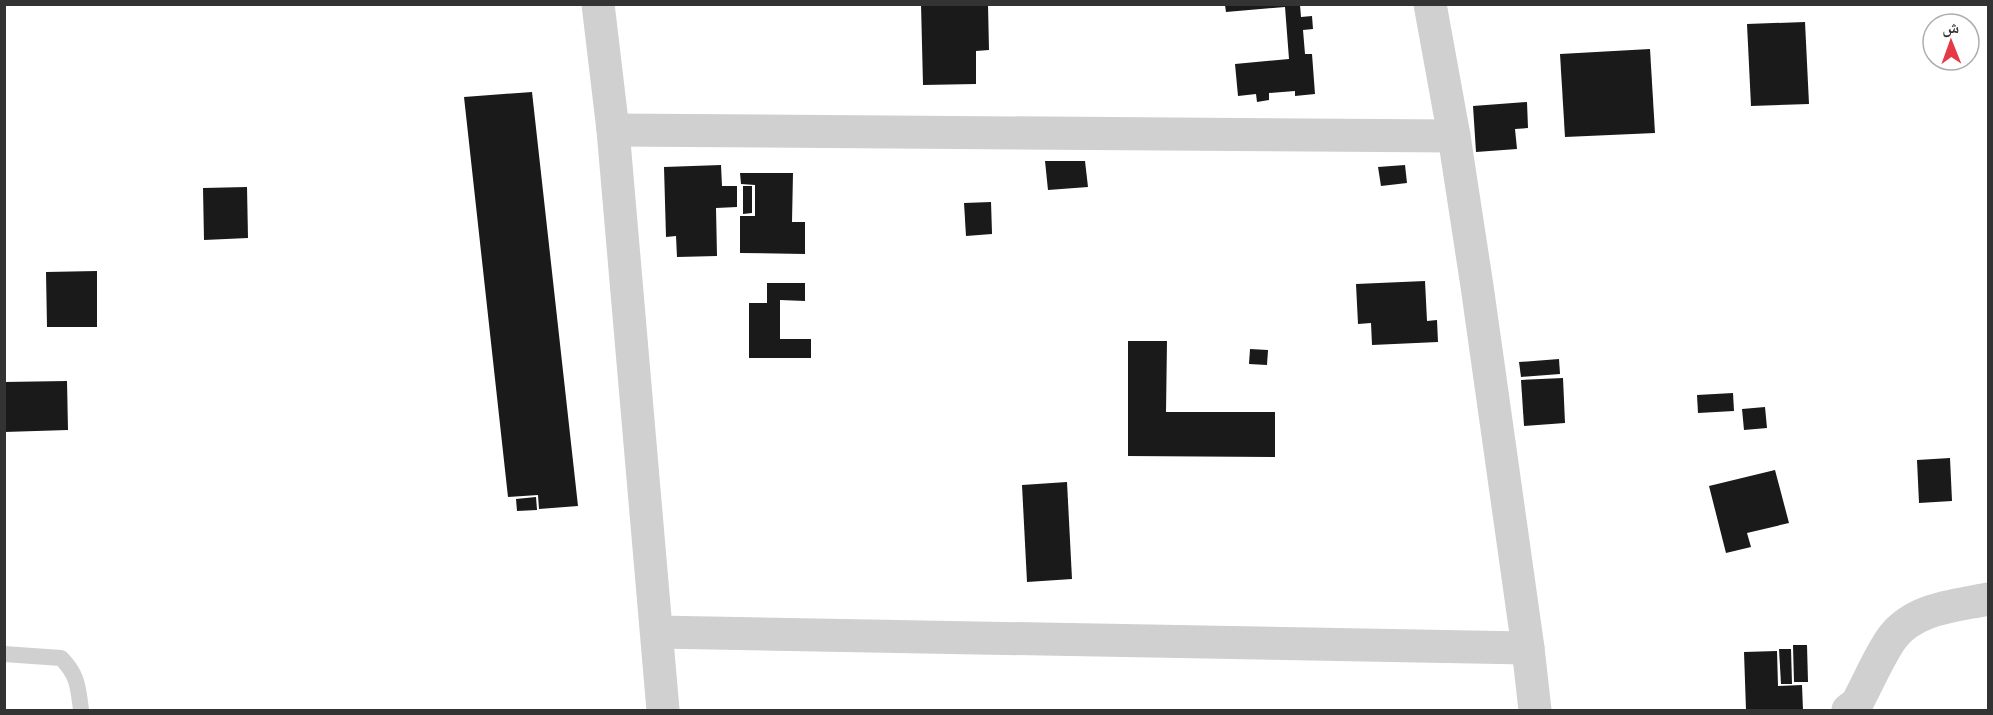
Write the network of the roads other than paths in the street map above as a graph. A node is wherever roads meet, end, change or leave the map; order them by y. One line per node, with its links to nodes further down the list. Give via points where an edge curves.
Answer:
1 (598, 4): 3 (street)
2 (1430, 4): 4 (street)
3 (613, 130): 4 (street); 6 (street)
4 (1454, 136): 7 (street)
5 (1989, 599): 12 (street, via 1937,609 1901,628 1857,703)
6 (657, 632): 7 (street); 10 (street)
7 (1528, 648): 11 (street)
8 (4, 654): 9 (lane, via 61,658 77,680)
9 (81, 711)
10 (663, 711)
11 (1535, 711)
12 (1848, 711)

